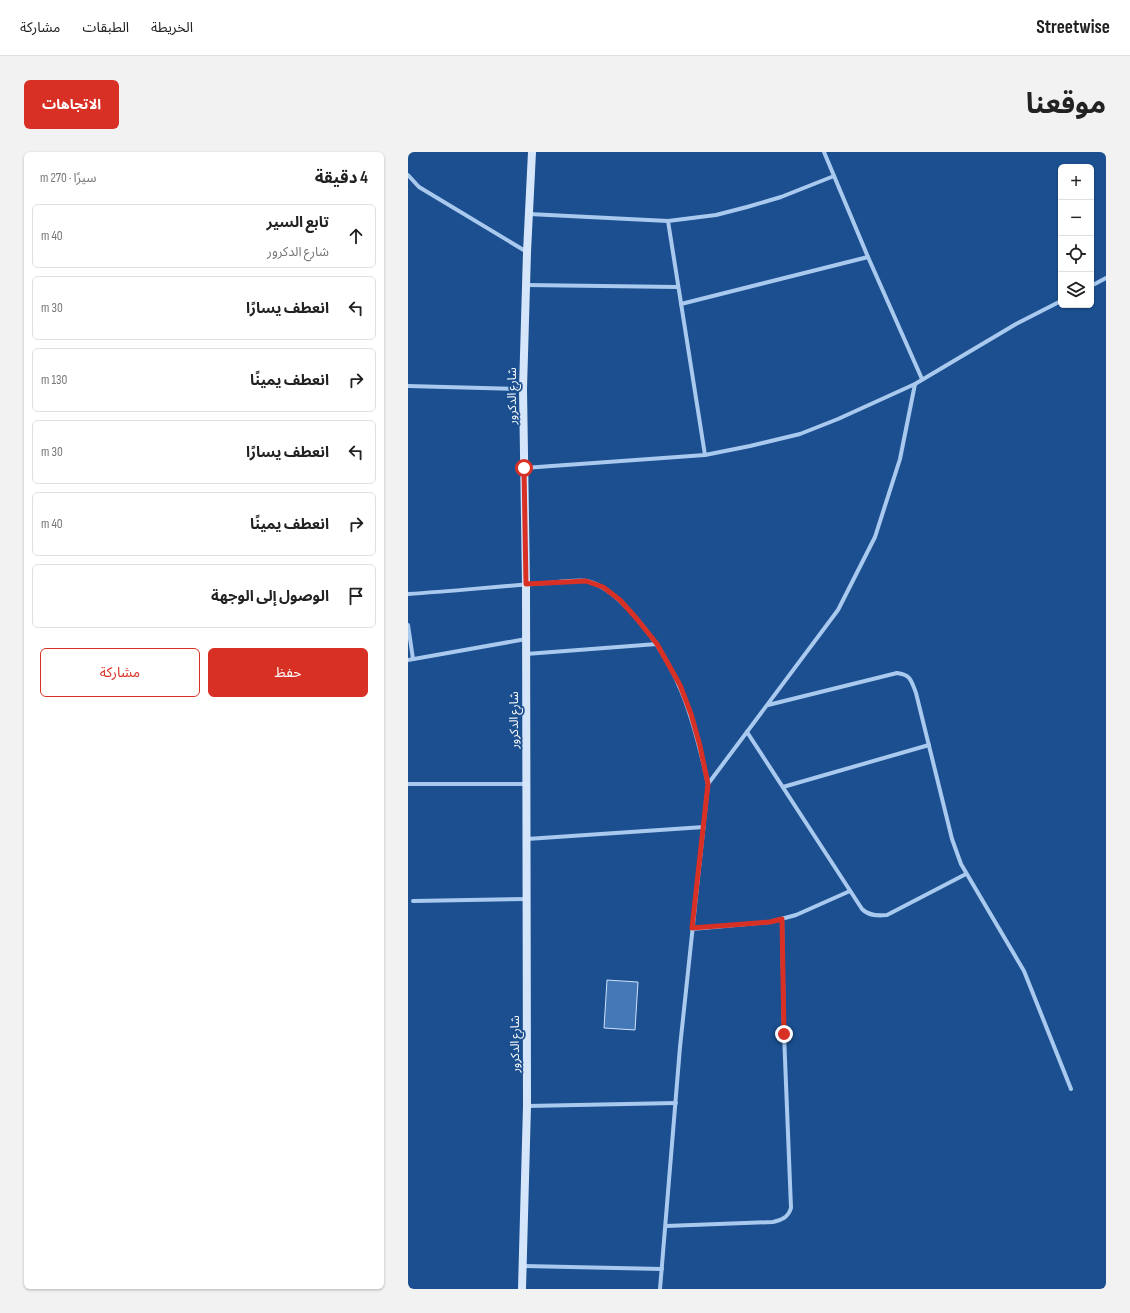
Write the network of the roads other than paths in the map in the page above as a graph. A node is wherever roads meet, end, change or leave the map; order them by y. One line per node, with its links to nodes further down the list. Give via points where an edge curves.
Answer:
1 (532, 152): 5 (street, شارع الدكرور)
2 (824, 152): 4 (street)
3 (408, 176): 7 (street, via 419,187)
4 (834, 176): 6 (street, via 747,207 716,215); 8 (street)
5 (528, 214): 6 (street); 7 (street, شارع الدكرور)
6 (668, 221): 12 (street)
7 (527, 252): 11 (street, شارع الدكرور)
8 (868, 257): 14 (street); 15 (street)
9 (1106, 278): 10 (street)
10 (1094, 284)
11 (526, 285): 12 (street); 18 (street, شارع الدكرور)
12 (678, 287): 14 (street)
13 (1058, 303): 15 (street)
14 (681, 304): 19 (street)
15 (922, 379): 16 (street)
16 (915, 384): 19 (street, via 800,434); 28 (street, via 900,459 875,537 838,610)
17 (408, 386): 18 (street)
18 (523, 390): 20 (street, شارع الدكرور)
19 (705, 455): 20 (street)
20 (524, 468): 21 (street, شارع الدكرور)
21 (526, 584): 22 (street); 24 (street, شارع الدكرور); 25 (street, via 586,581 603,587 620,600)
22 (408, 594)
23 (408, 625): 27 (street)
24 (526, 639): 26 (street, شارع الدكرور); 27 (street)
25 (657, 644): 26 (street); 33 (street, via 680,685 700,746)
26 (526, 654): 32 (street, شارع الدكرور)
27 (410, 660)
28 (768, 705): 29 (street); 30 (street, via 897,673 902,674 911,680)
29 (747, 732): 33 (street); 34 (street)
30 (929, 745): 34 (street); 37 (street, via 952,839)
31 (408, 784): 32 (street)
32 (526, 784): 36 (street, شارع الدكرور)
33 (708, 784): 35 (street)
34 (783, 787): 38 (street)
35 (704, 827): 36 (street); 42 (street)
36 (526, 839): 39 (street, شارع الدكرور)
37 (966, 874): 38 (street, via 881,916 866,913); 43 (street, via 1024,971)
38 (850, 891): 41 (street)
39 (526, 899): 40 (street); 45 (street, شارع الدكرور)
40 (413, 900)
41 (782, 919): 42 (street); 46 (street, via 790,1213 773,1222)
42 (692, 928): 44 (street)
43 (1071, 1088)
44 (676, 1103): 45 (street); 46 (street)
45 (527, 1106): 47 (street, شارع الدكرور)
46 (666, 1226): 48 (street)
47 (524, 1266): 48 (street); 49 (street, شارع الدكرور)
48 (662, 1269): 50 (street)
49 (522, 1289)
50 (660, 1289)

